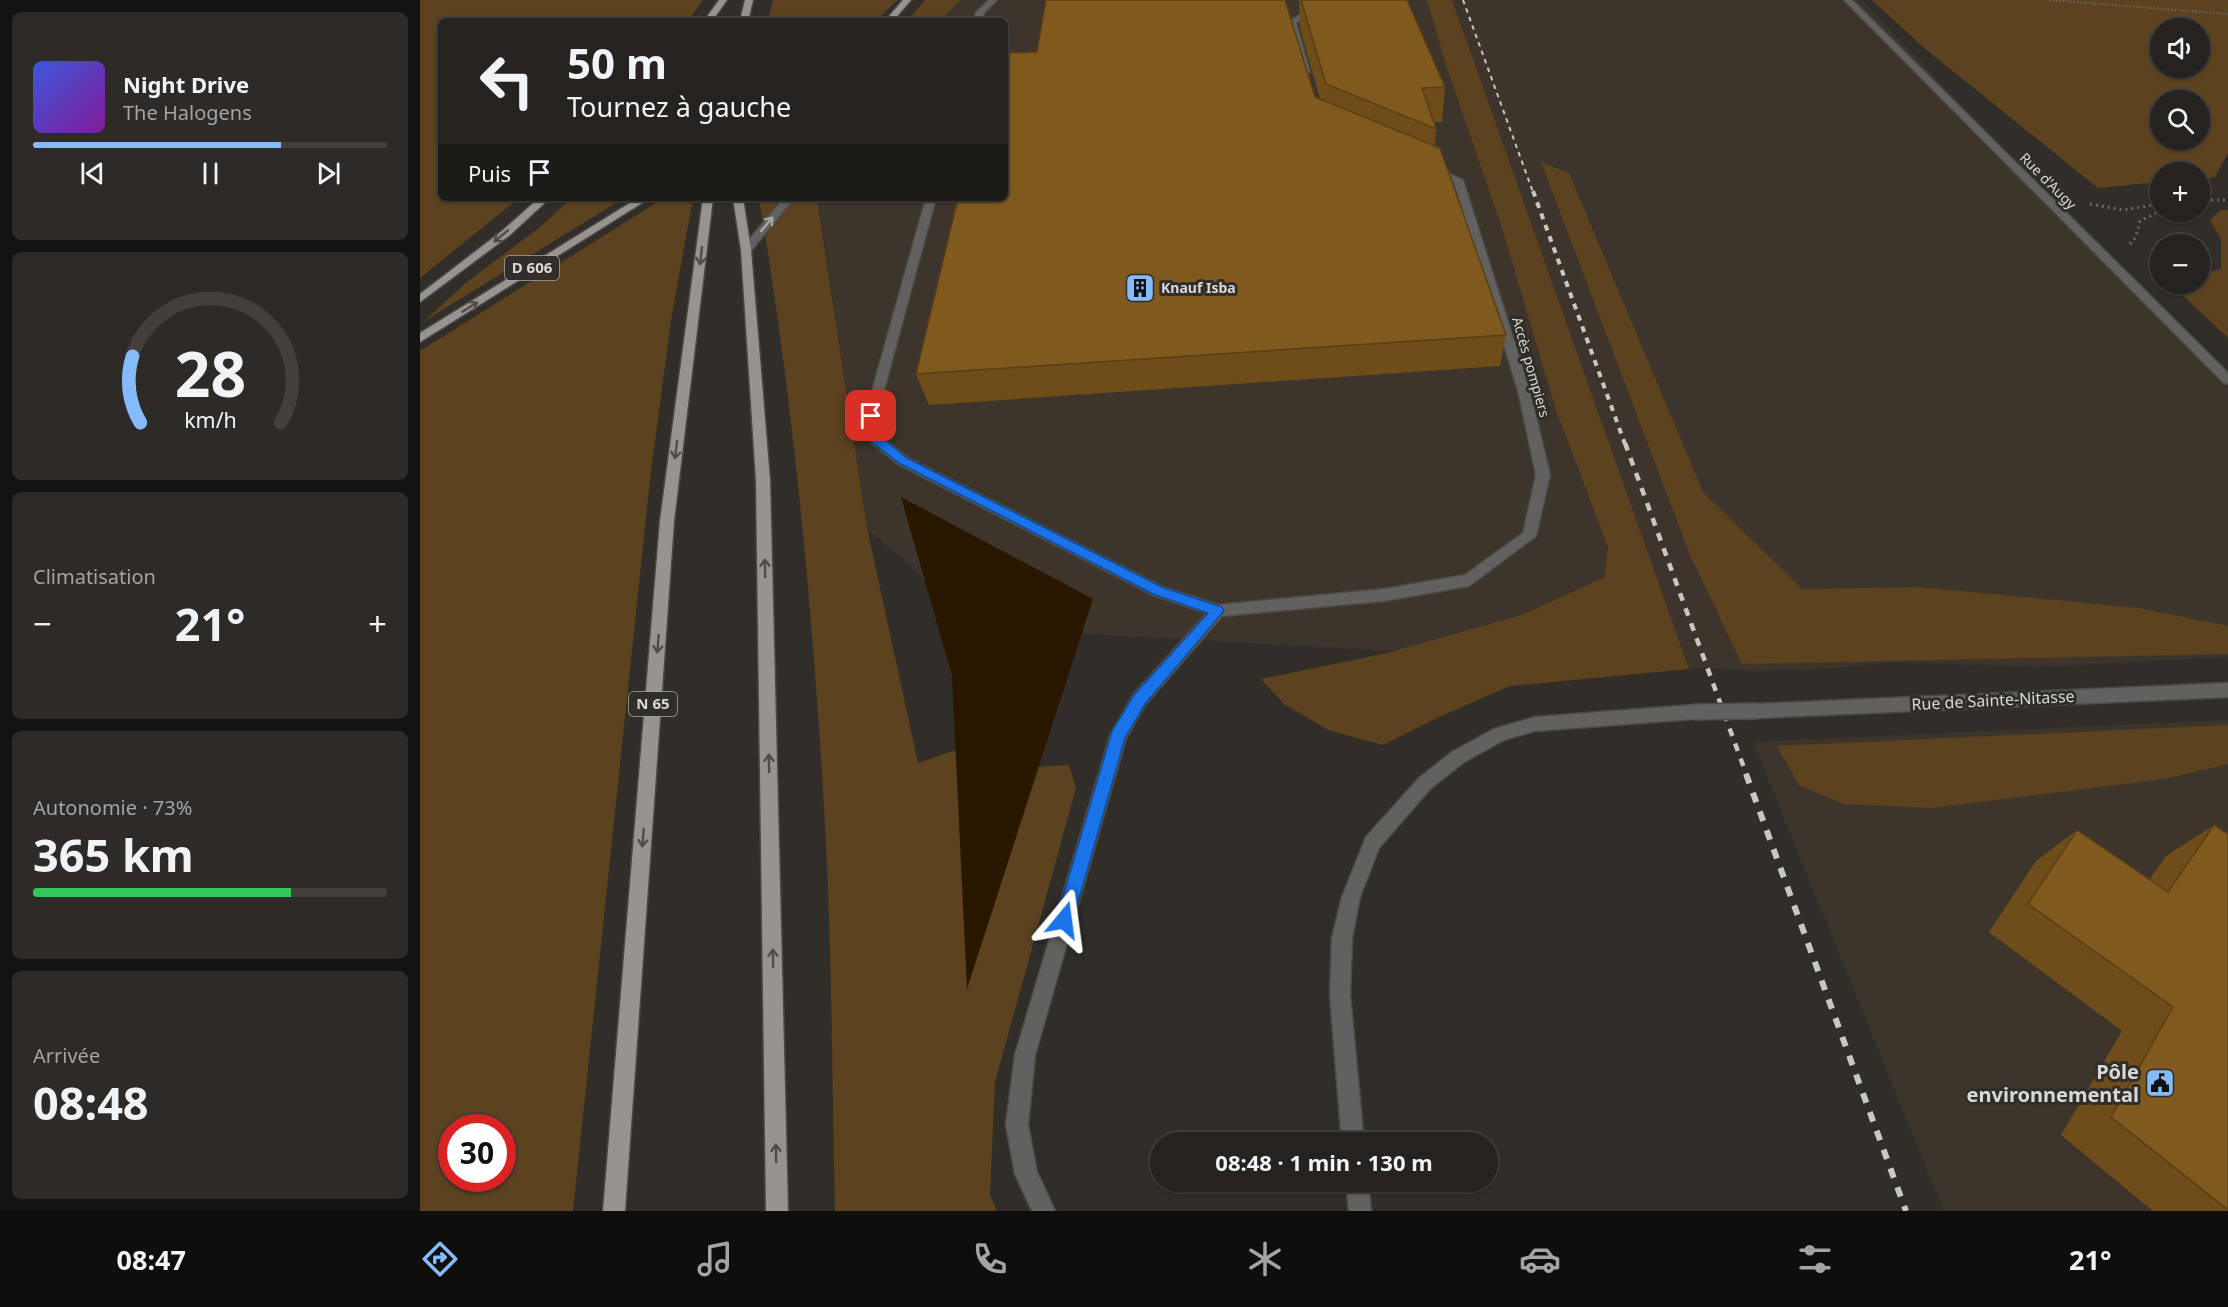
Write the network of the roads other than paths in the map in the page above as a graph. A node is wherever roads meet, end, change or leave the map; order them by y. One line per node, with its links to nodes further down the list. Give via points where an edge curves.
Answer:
1 (723, 0): 7 (main road)
2 (749, 0): 8 (main road)
3 (907, 0): 9 (main road)
4 (993, 0): 10 (street)
5 (1329, 0): 11 (street, via 1292,22)
6 (1848, 0): 22 (street, Rue d'Augy)
7 (710, 18)
8 (745, 18)
9 (892, 18)
10 (979, 18)
11 (1311, 89)
12 (1416, 162): 23 (street, Accès pompiers, via 1458,180 1524,391 1543,475 1529,536 1469,579 1384,595)
13 (542, 201): 20 (main road, D 606, one-way to 20)
14 (640, 201): 21 (main road, D 606, one-way to 14)
15 (708, 201): 27 (main road, N 65, one-way to 27, via 667,521)
16 (738, 201): 19 (main road)
17 (786, 201): 19 (street, one-way to 17)
18 (930, 201): 23 (street, via 871,416 876,439 903,460 1158,591)
19 (746, 249): 28 (main road, one-way to 19, via 763,480)
20 (420, 299)
21 (420, 338)
22 (2228, 380)
23 (1218, 611): 29 (street, via 1139,700 1118,736 1031,1033 1017,1125 1026,1174)
24 (2228, 690): 25 (street, Rue de Sainte-Nitasse, bridge, via 1693,712 1534,724 1500,734 1458,757 1425,783 1372,843 1351,897 1342,938 1340,995)
25 (1352, 1132)
26 (1358, 1192): 30 (street)
27 (614, 1211)
28 (777, 1211)
29 (1044, 1211)
30 (1360, 1211)

